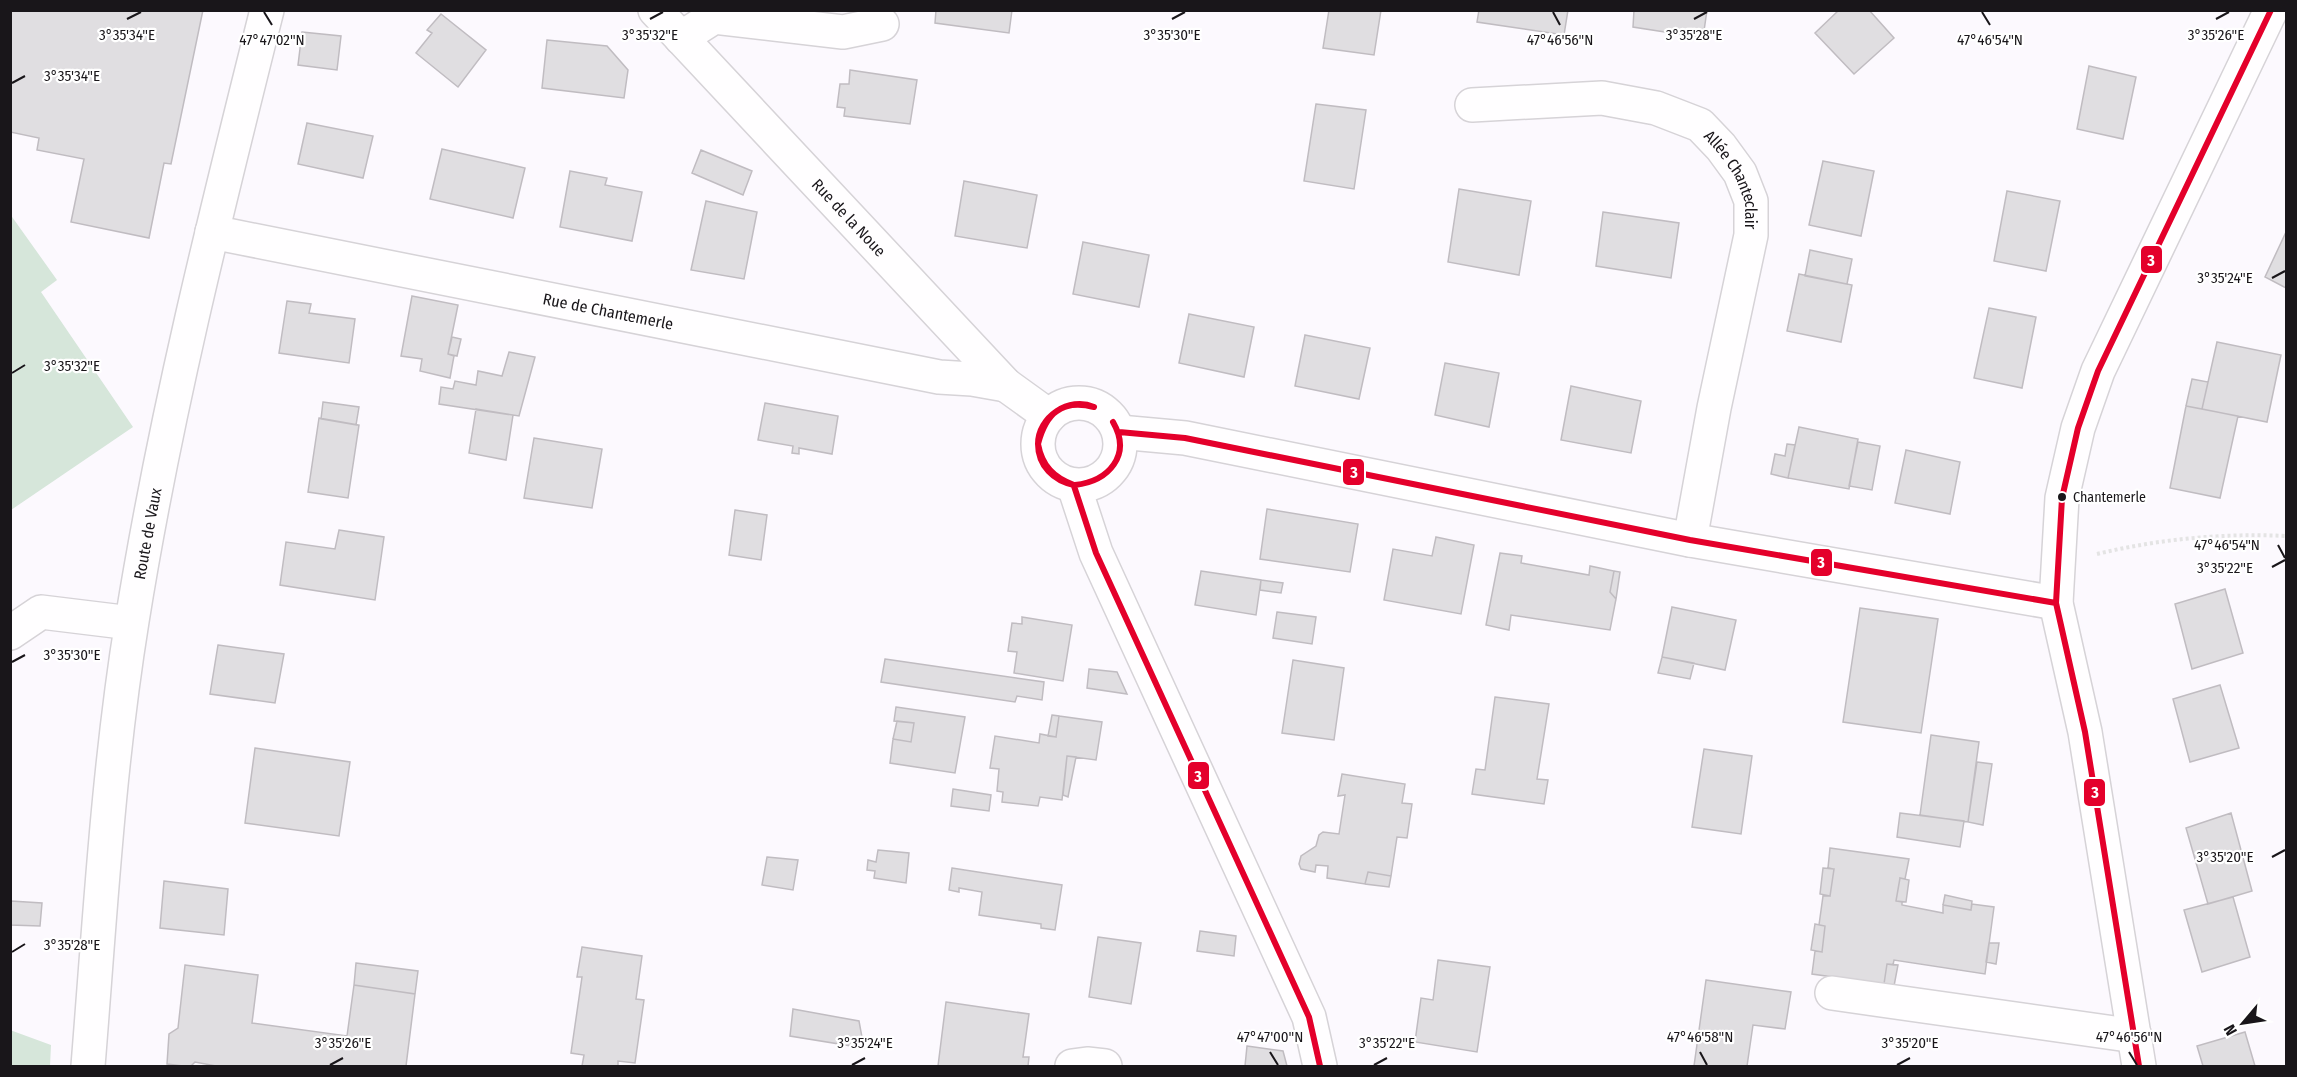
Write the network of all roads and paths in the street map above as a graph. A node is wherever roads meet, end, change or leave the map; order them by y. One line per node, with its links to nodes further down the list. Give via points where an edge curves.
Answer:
1 (267, 10): 7 (street, Route de Vaux)
2 (655, 10): 5 (street, Rue de la Noue)
3 (2271, 10): 14 (street, via 2098,371 2078,428 2062,498)
4 (882, 24): 5 (street, via 843,32 714,17)
5 (681, 38): 8 (street, Rue de la Noue)
6 (1472, 105): 13 (street, Allée Chanteclair, via 1602,98 1656,108 1700,125 1740,173 1751,201 1751,235)
7 (212, 232): 8 (street, Rue de Chantemerle, via 939,377); 16 (street, Route de Vaux, via 153,497)
8 (1006, 385): 9 (street, Rue de la Noue)
9 (1049, 416): 10 (street, via 1074,404 1091,405 1104,411); 11 (street, via 1041,429 1038,448 1042,462 1059,481)
10 (1119, 432): 11 (street, via 1120,452 1115,466 1100,480); 13 (street, via 1185,438)
11 (1074, 486): 23 (street, via 1096,553 1309,1017)
12 (2286, 537): 14 (path, via 2243,534 2172,540)
13 (1690, 540): 15 (street)
14 (2058, 566): 15 (street)
15 (2056, 603): 19 (street, via 2085,732)
16 (131, 623): 17 (street, via 41,612); 20 (street, Route de Vaux, via 108,796)
17 (10, 633)
18 (1832, 993): 19 (street)
19 (2137, 1051)
20 (88, 1066)
21 (1072, 1066): 22 (street)
22 (1105, 1066)
23 (1320, 1066)

